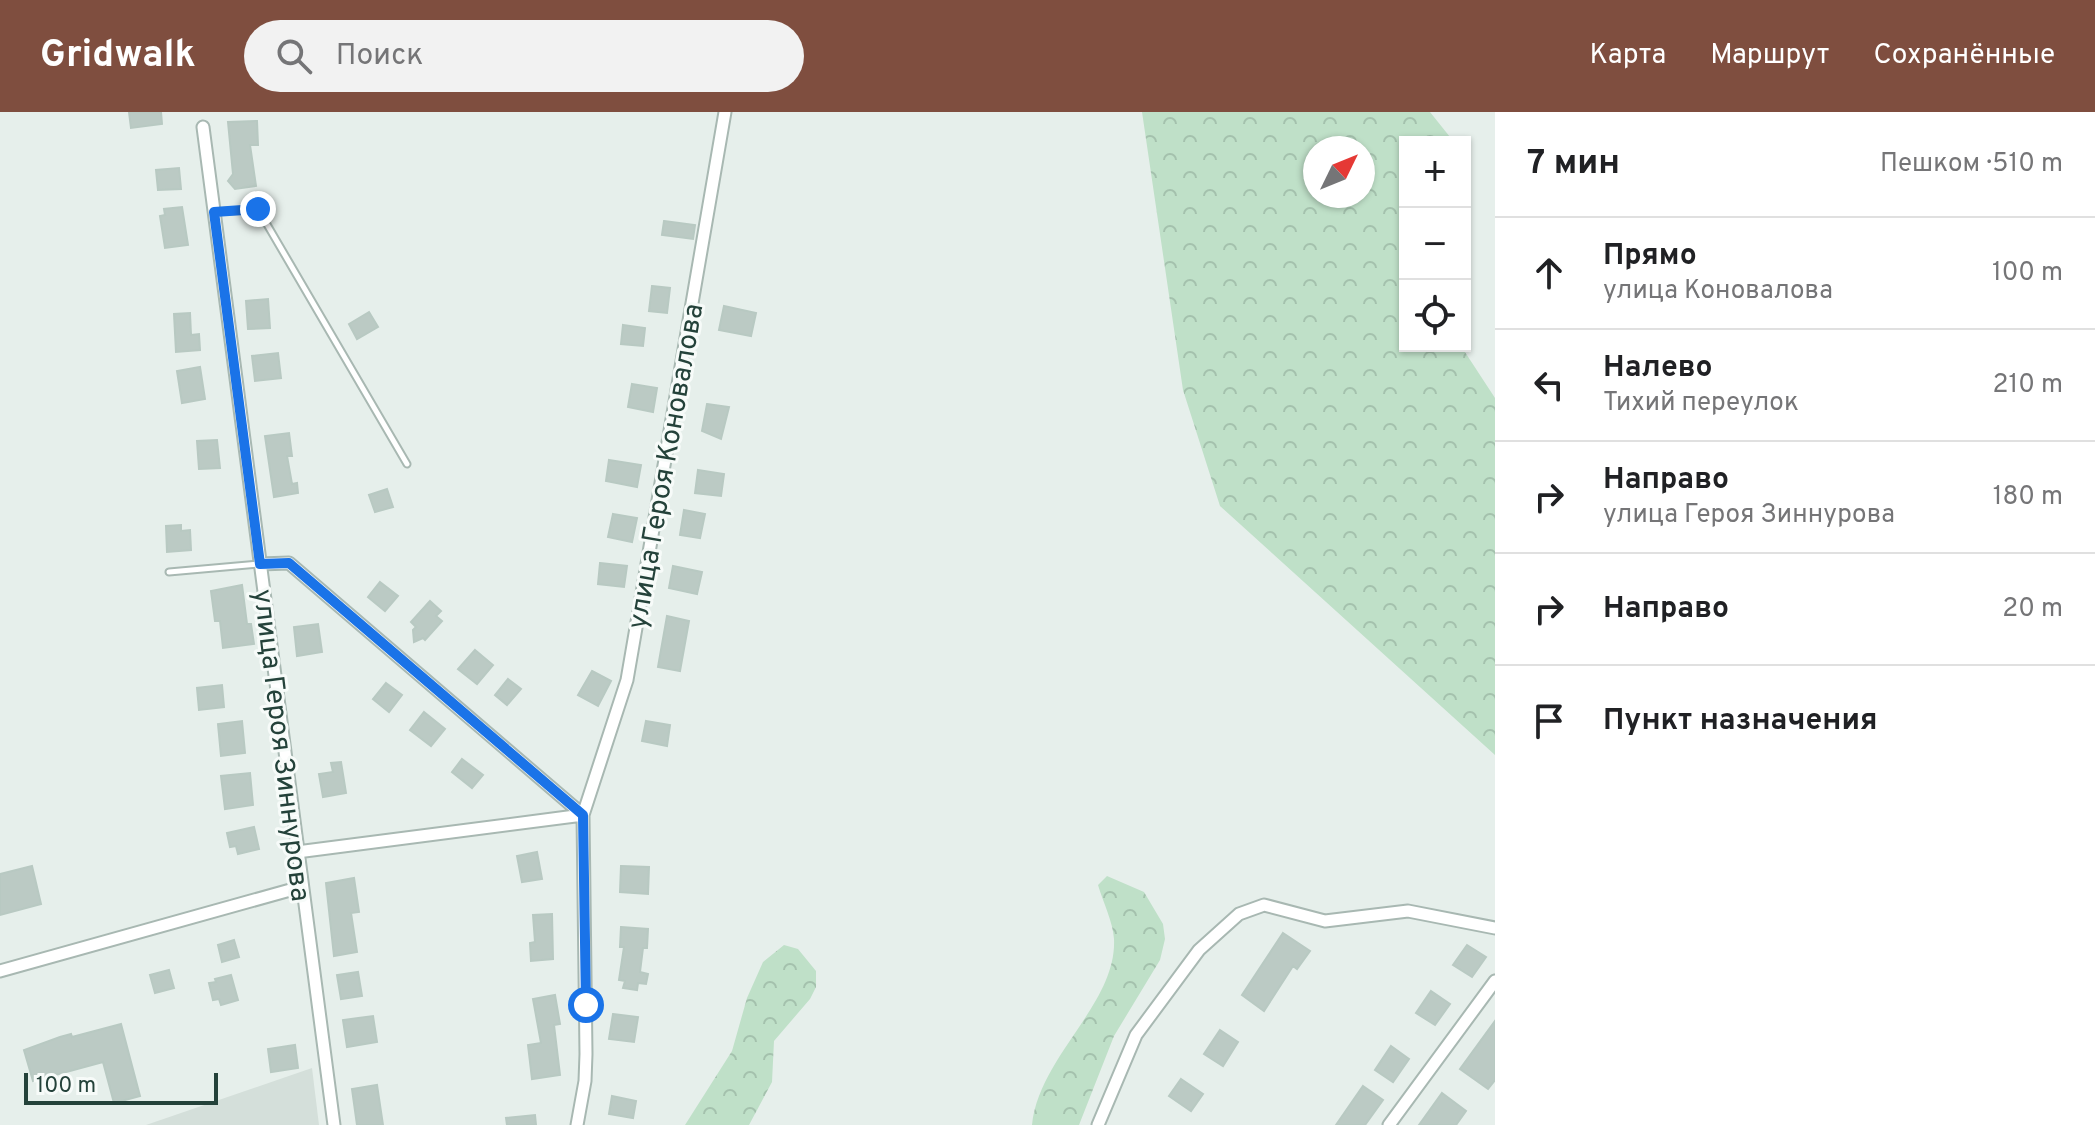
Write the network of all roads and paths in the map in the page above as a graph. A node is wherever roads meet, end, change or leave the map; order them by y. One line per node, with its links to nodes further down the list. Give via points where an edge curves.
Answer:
1 (725, 112): 7 (street, улица Героя Коновалова, via 627,680)
2 (203, 127): 3 (street, улица Героя Зиннурова)
3 (214, 212): 4 (lane, via 258,209); 5 (street, улица Героя Зиннурова)
4 (407, 464)
5 (260, 564): 6 (lane); 7 (street, via 289,563); 8 (street, улица Героя Зиннурова)
6 (169, 572)
7 (583, 815): 8 (street); 14 (street, улица Героя Коновалова, via 586,1054)
8 (297, 852): 9 (street, улица Героя Зиннурова)
9 (301, 887): 11 (street); 13 (street, улица Героя Зиннурова)
10 (1495, 928): 15 (street, via 1408,911 1325,921 1264,905 1239,914 1199,950 1136,1035)
11 (0, 971)
12 (1495, 981): 16 (street)
13 (334, 1125)
14 (577, 1125)
15 (1098, 1125)
16 (1389, 1125)

